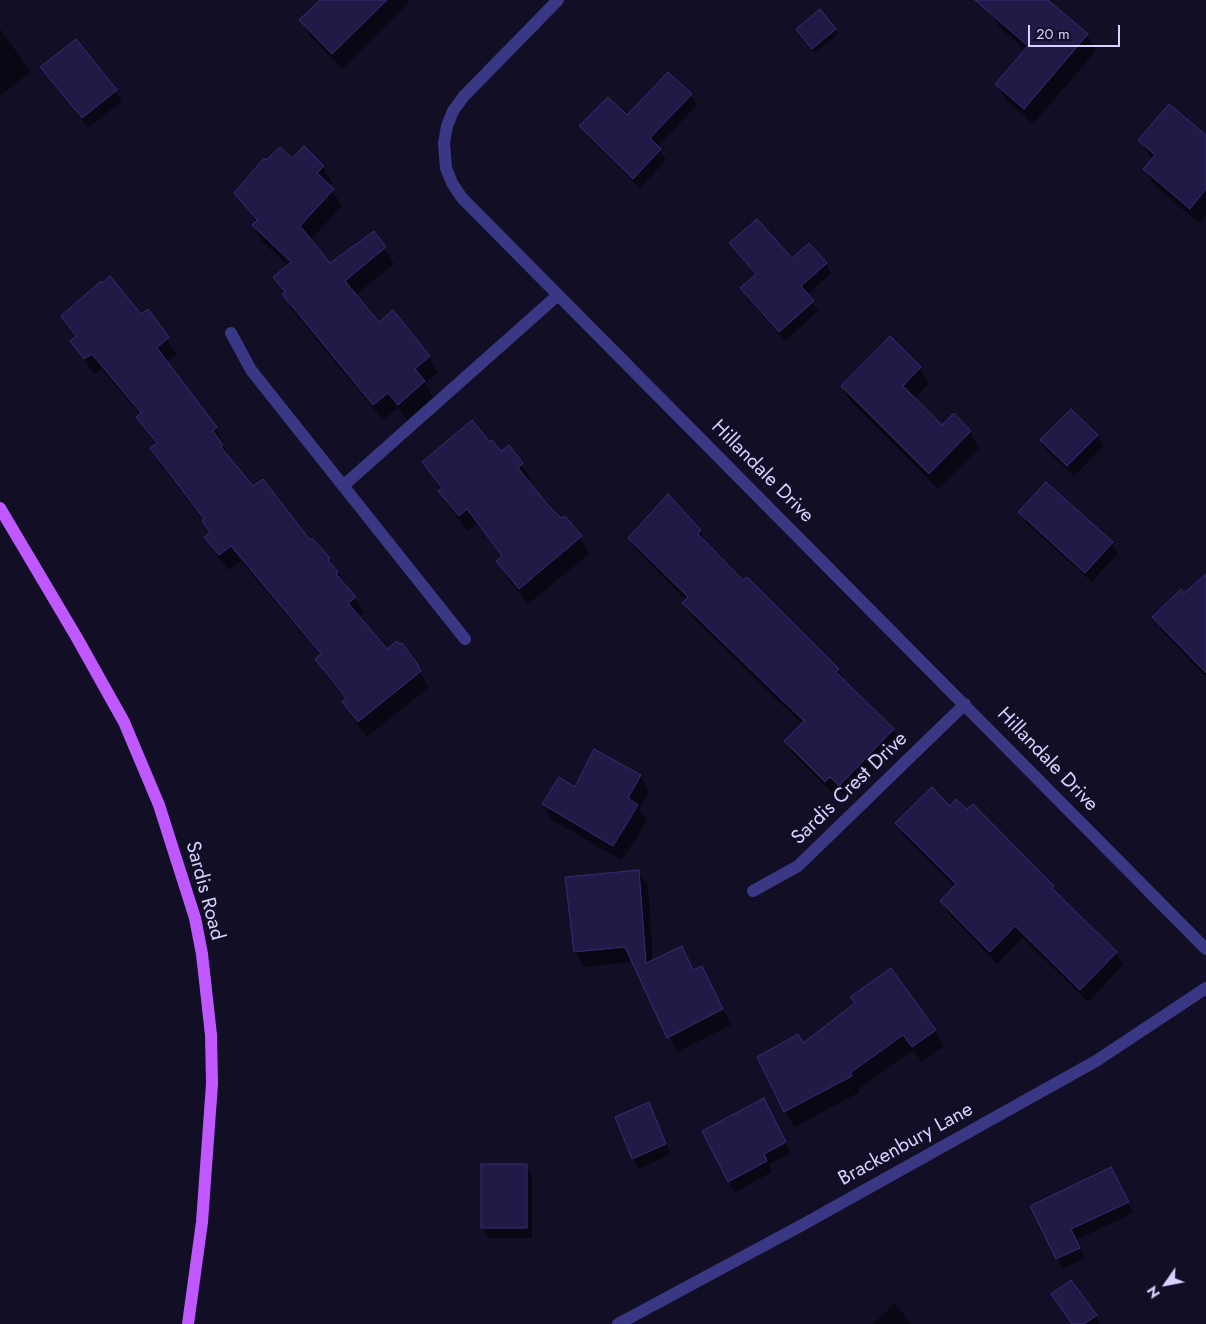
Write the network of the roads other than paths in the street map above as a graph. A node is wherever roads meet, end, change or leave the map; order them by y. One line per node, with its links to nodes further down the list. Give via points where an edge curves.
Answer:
1 (558, 0): 2 (street, Hillandale Drive, via 464,96 453,111 444,143 446,168 462,198)
2 (558, 295): 4 (street); 7 (street, Hillandale Drive)
3 (232, 333): 4 (street, via 251,370)
4 (343, 486): 6 (street)
5 (0, 508): 11 (main road, Sardis Road, via 124,722 159,805 195,918 211,1035 212,1084 202,1222)
6 (465, 638)
7 (965, 704): 8 (street, Sardis Crest Drive, via 798,866); 9 (street, Hillandale Drive)
8 (753, 891)
9 (1206, 949)
10 (1206, 988): 12 (street, Brackenbury Lane, via 1096,1061)
11 (188, 1324)
12 (618, 1324)

